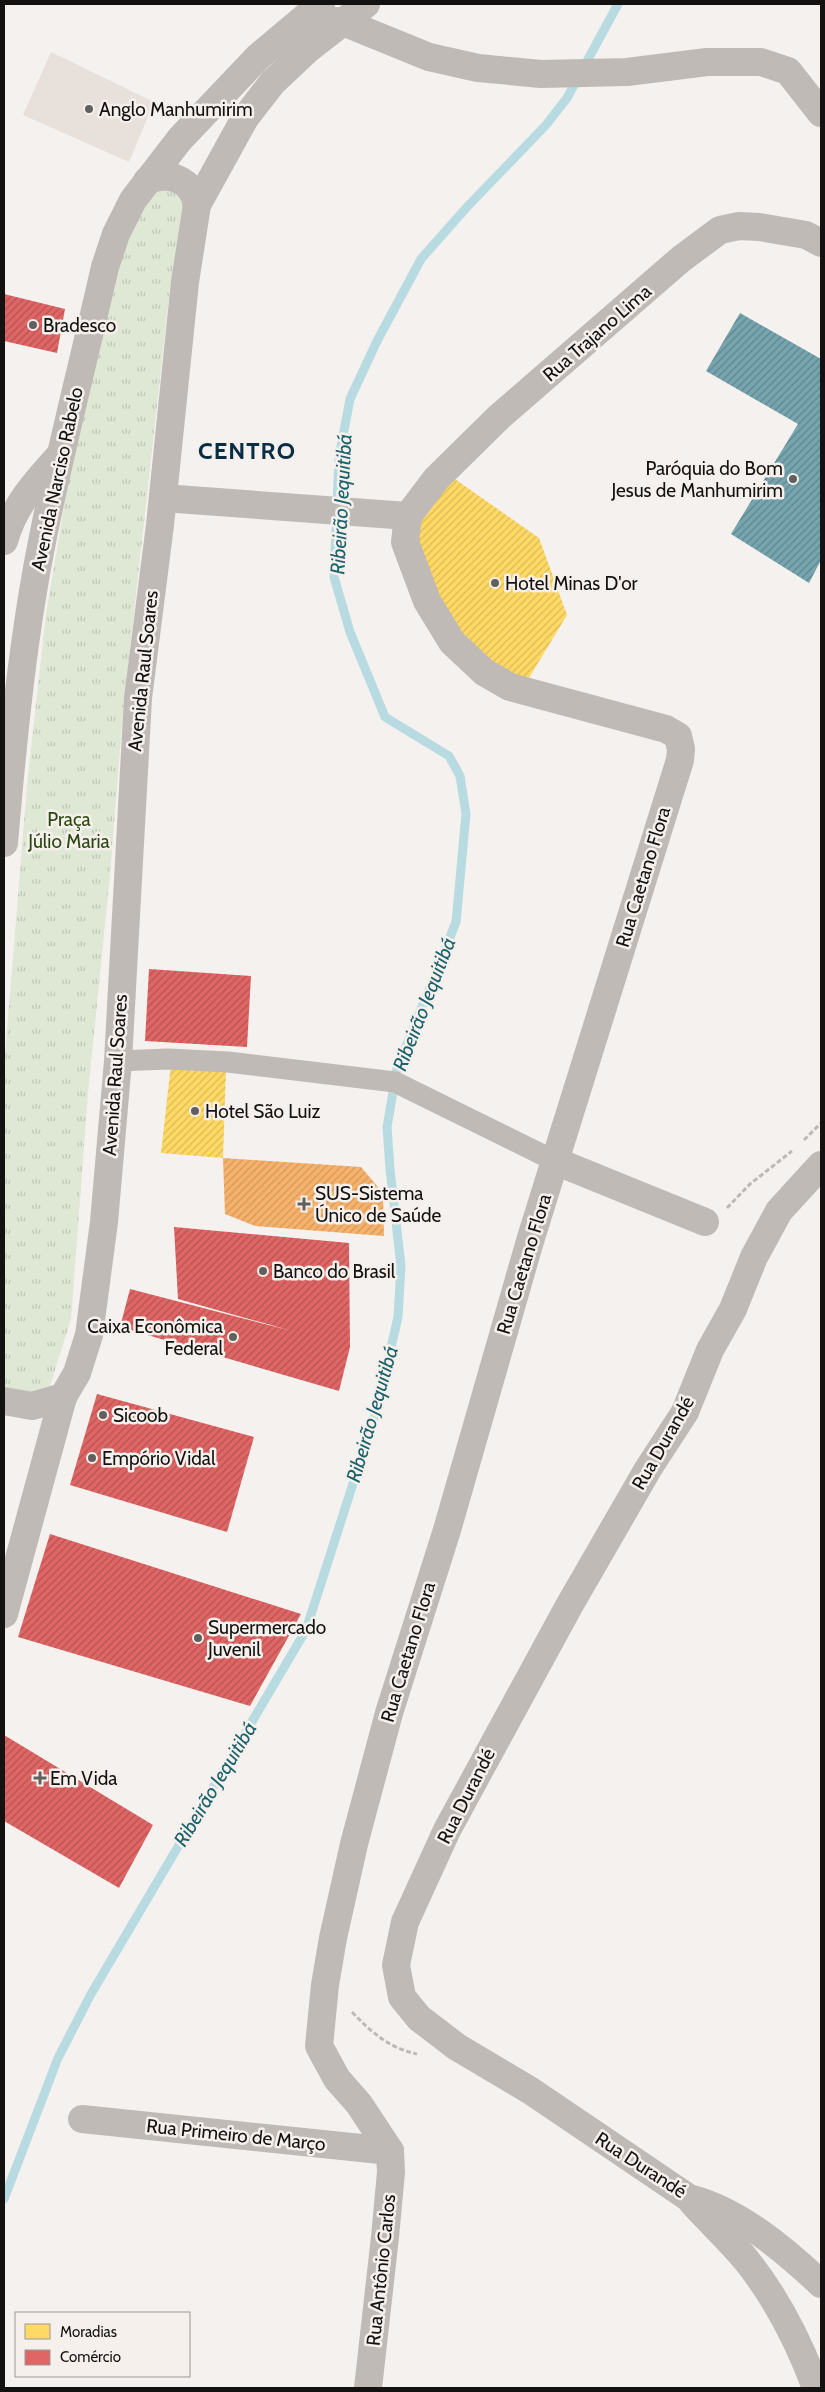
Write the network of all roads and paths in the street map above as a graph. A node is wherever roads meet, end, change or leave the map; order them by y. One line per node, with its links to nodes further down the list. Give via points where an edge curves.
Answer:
1 (366, 4): 3 (street, Avenida Raul Soares)
2 (313, 11): 3 (street); 5 (street, Avenida Narciso Rabelo, via 259,56 180,139)
3 (343, 22): 4 (street, via 450,63 540,74 627,72 707,62 761,62 788,71); 6 (street, Avenida Raul Soares, via 273,82 245,118)
4 (821, 112)
5 (146, 182): 6 (street, via 167,177 183,181 194,194); 8 (street, Avenida Narciso Rabelo, via 116,234 105,267)
6 (197, 205): 9 (street, Avenida Raul Soares, via 185,282)
7 (821, 243): 10 (street, Rua Trajano Lima, via 806,235 759,227 739,226 720,230 681,259 499,417)
8 (60, 455): 11 (street, via 25,494 8,526); 12 (street, Avenida Narciso Rabelo, via 31,603)
9 (163, 498): 10 (street); 13 (street, Avenida Raul Soares, via 138,698)
10 (398, 515): 17 (street, Rua Caetano Flora, via 427,601 452,642 484,672 510,687 666,729 678,736 680,760)
11 (4, 542)
12 (4, 843)
13 (118, 1061): 17 (street, via 228,1062 395,1082); 20 (street, Avenida Raul Soares, via 104,1222 89,1335 77,1373)
14 (821, 1123): 15 (path)
15 (802, 1142)
16 (796, 1148): 19 (path, via 750,1184 722,1212)
17 (555, 1161): 19 (street); 24 (street, Rua Caetano Flora, via 492,1366 447,1530 389,1713 354,1844)
18 (821, 1165): 25 (street, Rua Durandé, via 779,1210 754,1257 733,1309 710,1350 685,1412 648,1469 493,1743 447,1830 405,1922 396,1965 402,1997 419,2018)
19 (705, 1222)
20 (63, 1397): 21 (street, via 32,1406); 22 (street)
21 (4, 1401)
22 (11, 1563): 23 (street)
23 (4, 1614)
24 (325, 1985): 25 (path, via 378,2038 404,2051 433,2057); 27 (street, Rua Caetano Flora, via 319,2046 337,2079 359,2104)
25 (457, 2047): 28 (street, Rua Durandé, via 531,2091)
26 (82, 2119): 27 (street, Rua Primeiro de Março)
27 (390, 2151): 30 (street, Rua Antônio Carlos, via 385,2237)
28 (689, 2198): 29 (street, Rua Durandé, via 734,2216); 31 (street, via 747,2260 776,2300 799,2342)
29 (821, 2284)
30 (368, 2388)
31 (816, 2388)

